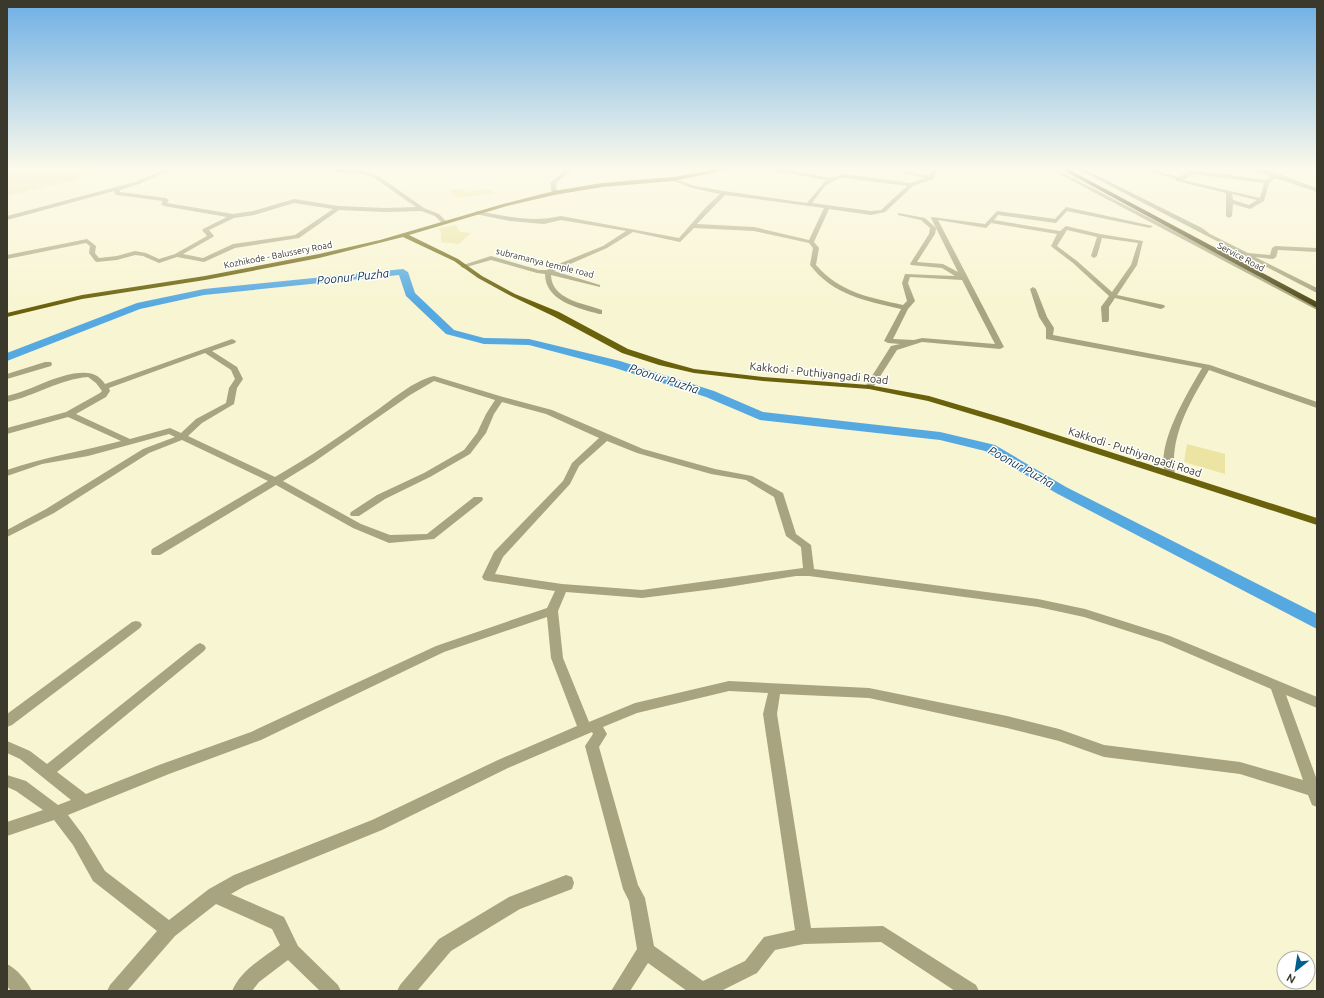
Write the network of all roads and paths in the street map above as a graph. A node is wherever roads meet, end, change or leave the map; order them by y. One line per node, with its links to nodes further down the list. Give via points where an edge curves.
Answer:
1 (23, 214): 22 (street)
2 (219, 214): 20 (street)
3 (250, 214): 20 (street)
4 (329, 214): 37 (street, via 296,237 233,246 204,260)
5 (433, 214): 26 (street)
6 (475, 214): 26 (main road, Kozhikode - Balussery Road)
7 (480, 214): 29 (street, via 544,222 561,218)
8 (703, 214): 27 (street)
9 (824, 214): 34 (street)
10 (899, 214): 42 (street, via 923,219 933,228 932,234 913,264 943,266)
11 (903, 214): 23 (street)
12 (996, 214): 24 (street)
13 (1007, 214): 21 (street)
14 (1062, 214): 25 (street)
15 (1083, 214): 30 (street)
16 (1121, 214): 30 (street, Service Road)
17 (1148, 214): 48 (highway)
18 (1154, 214): 47 (highway)
19 (1169, 214): 36 (street)
20 (233, 216): 37 (street, via 205,230 211,236)
21 (1030, 217): 25 (street); 28 (street)
22 (7, 218)
23 (934, 218): 24 (street, via 986,226); 42 (street)
24 (990, 221): 28 (street)
25 (1056, 221): 31 (street)
26 (445, 223): 32 (main road, Kozhikode - Balussery Road)
27 (693, 226): 29 (street, via 680,240); 34 (street, via 754,229)
28 (1027, 228): 31 (street)
29 (632, 230): 41 (street, via 606,247)
30 (1146, 230): 33 (street); 46 (street, via 1134,265); 48 (street, Service Road)
31 (1064, 231): 33 (street); 46 (street, via 1054,246)
32 (404, 236): 40 (main road, Kakkodi - Puthiyangadi Road, via 456,260); 52 (main road, Kozhikode - Balussery Road, via 212,277 82,297)
33 (1100, 236): 38 (street)
34 (810, 242): 50 (street, via 816,248 813,265 822,278 851,296)
35 (1317, 250): 36 (street, via 1275,248 1273,257)
36 (1242, 253): 45 (street)
37 (177, 255): 39 (street, via 159,261 134,252 117,258 97,260 92,253 93,246 87,241)
38 (1094, 256)
39 (7, 257)
40 (463, 266): 41 (street, subramanya temple road, via 491,258 539,272); 61 (main road, Kakkodi - Puthiyangadi Road, via 513,295 556,314 625,351 662,363 694,371 763,379)
41 (548, 272): 43 (street, subramanya temple road); 51 (street, via 551,290 567,301)
42 (964, 278): 50 (street, via 907,275 905,283 911,301); 55 (street, via 1000,347 922,340)
43 (598, 286)
44 (1033, 290): 58 (street, via 1050,328 1050,337)
45 (1317, 291)
46 (1113, 296): 49 (street); 53 (street, via 1105,307)
47 (1317, 299)
48 (1317, 306)
49 (1161, 307)
50 (905, 308): 55 (street, via 888,341)
51 (599, 312)
52 (7, 315)
53 (1105, 320)
54 (232, 341): 56 (street)
55 (914, 342): 61 (street, via 894,348)
56 (206, 350): 60 (street); 67 (street, via 234,369 239,379 232,388 230,404 199,420)
57 (48, 364): 59 (street)
58 (1207, 366): 64 (street); 71 (street, via 1176,426 1167,466)
59 (7, 377)
60 (104, 387): 62 (street, via 89,375 76,376 17,397); 65 (street, via 106,391 103,395)
61 (870, 387): 71 (main road, Kakkodi - Puthiyangadi Road, via 929,399)
62 (7, 398)
63 (500, 399): 68 (street, via 549,412); 72 (street, via 434,378 407,393 310,460); 74 (street, via 467,452 381,497)
64 (1317, 405)
65 (69, 414): 66 (street); 69 (street)
66 (7, 431)
67 (182, 437): 69 (street, via 170,431); 72 (street); 76 (street, via 146,451 50,511)
68 (605, 437): 78 (street, via 640,451 714,472 749,478 779,495 791,536 806,545); 79 (street, via 575,465 567,482 498,555 488,577)
69 (130, 442): 70 (street, via 88,454 40,462)
70 (7, 473)
71 (1170, 475): 75 (main road, Kakkodi - Puthiyangadi Road)
72 (274, 481): 73 (street, via 357,526 389,539 430,537); 77 (street)
73 (478, 499)
74 (355, 514)
75 (1317, 522)
76 (7, 534)
77 (156, 552)
78 (809, 572): 79 (street, via 642,594); 83 (street, via 1038,603 1085,613 1166,639)
79 (562, 588): 80 (street)
80 (552, 611): 87 (street, via 557,658); 92 (street, via 440,649 256,736)
81 (136, 625): 86 (street)
82 (200, 648): 89 (street)
83 (1276, 686): 85 (street); 91 (street)
84 (774, 688): 87 (street, via 729,686 635,708); 91 (street, via 869,693 1007,722 1058,735 1104,751 1240,768); 98 (street, via 770,714)
85 (1317, 703)
86 (7, 721)
87 (590, 727): 96 (street, via 503,764 377,824 240,880); 100 (street, via 600,734 592,746 631,890 637,898)
88 (7, 747): 89 (street, via 25,755)
89 (48, 771): 92 (street)
90 (7, 781): 93 (street, via 21,786)
91 (1316, 794)
92 (84, 801): 93 (street)
93 (57, 812): 94 (street); 97 (street, via 78,840 99,876)
94 (7, 829)
95 (566, 883): 106 (street, via 515,903 445,945)
96 (215, 895): 97 (street); 99 (street, via 278,923)
97 (169, 930): 103 (street)
98 (804, 936): 100 (street, via 770,943 751,966 702,991); 108 (street, via 883,934)
99 (290, 948): 104 (street, via 253,976); 105 (street)
100 (646, 951): 107 (street)
101 (7, 973): 102 (street)
102 (23, 991)
103 (116, 991)
104 (241, 991)
105 (332, 991)
106 (406, 991)
107 (620, 991)
108 (970, 991)

